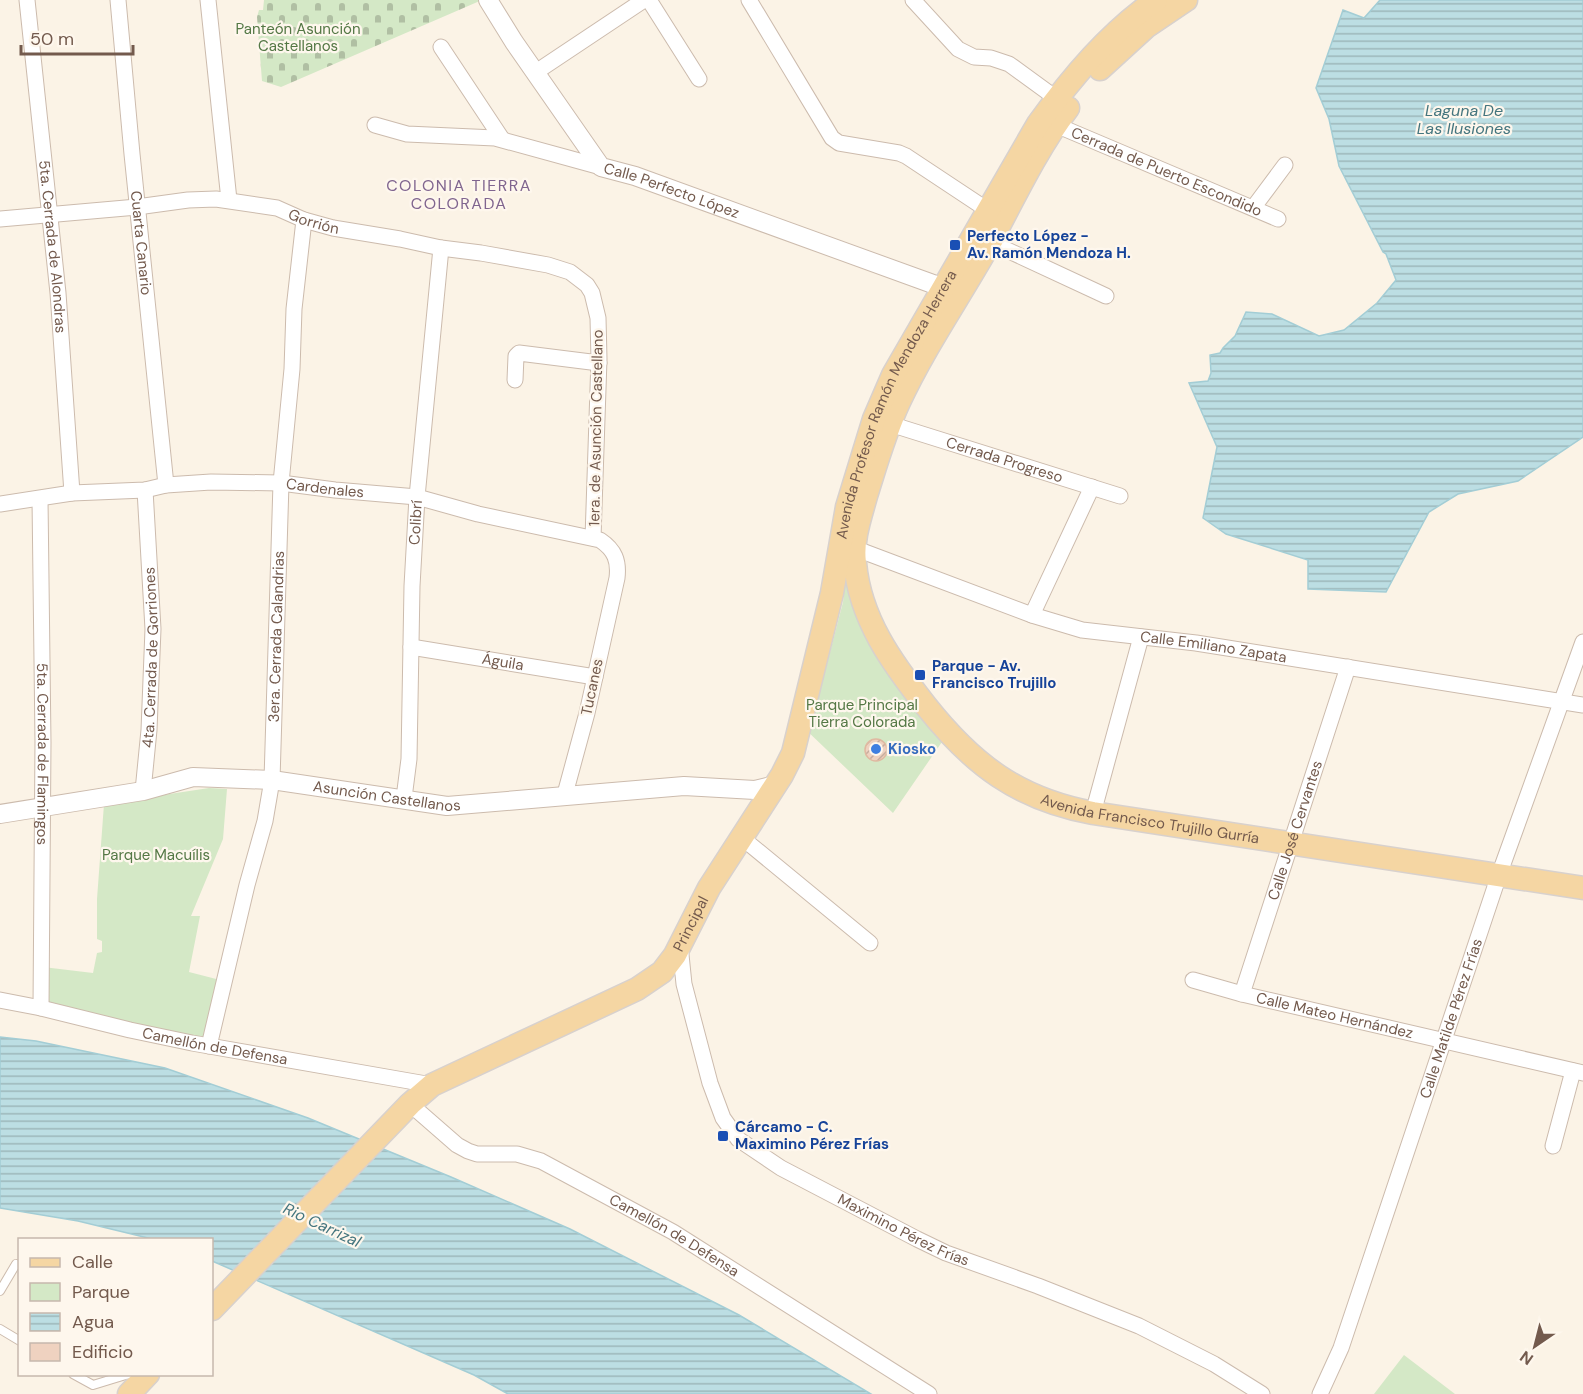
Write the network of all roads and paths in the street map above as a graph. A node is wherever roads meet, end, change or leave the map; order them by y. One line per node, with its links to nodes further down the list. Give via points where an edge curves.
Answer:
1 (27, 0): 22 (street, 5ta. Cerrada de Alondras)
2 (118, 0): 20 (street, Cuarta Canario)
3 (208, 0): 19 (street)
4 (488, 0): 12 (street)
5 (644, 0): 12 (street)
6 (649, 0): 13 (street)
7 (749, 0): 23 (street, via 832,138 906,156)
8 (913, 0): 14 (street, Cerrada de Puerto Escondido, via 958,49 974,57 1004,61)
9 (1156, 0): 14 (main road, Avenida Profesor Ramón Mendoza Herrera, via 1107,40)
10 (1186, 0): 14 (main road, Avenida Profesor Ramón Mendoza Herrera, via 1111,57)
11 (441, 47): 16 (street)
12 (536, 72): 18 (street)
13 (699, 79)
14 (1060, 110): 21 (street, Cerrada de Puerto Escondido); 23 (main road, Avenida Profesor Ramón Mendoza Herrera, via 1018,187)
15 (375, 125): 16 (street, Calle Perfecto López, via 407,134)
16 (502, 139): 18 (street, Calle Perfecto López)
17 (1285, 165): 21 (street)
18 (601, 167): 29 (street, Calle Perfecto López)
19 (229, 201): 20 (street, Gorrión, via 202,199); 26 (street, Gorrión, via 278,208)
20 (137, 207): 22 (street, Gorrión); 36 (street, Cuarta Canario)
21 (1254, 208): 25 (street, Cerrada de Puerto Escondido)
22 (48, 214): 24 (street, Gorrión); 39 (street, 5ta. Cerrada de Alondras, via 58,293)
23 (995, 214): 27 (main road, Avenida Profesor Ramón Mendoza Herrera); 29 (main road, Avenida Profesor Ramón Mendoza Herrera)
24 (0, 219)
25 (1278, 219)
26 (304, 220): 28 (street, Gorrión); 35 (street, 3era. Cerrada Calandrias)
27 (990, 242): 29 (main road, Avenida Profesor Ramón Mendoza Herrera); 30 (street)
28 (441, 248): 31 (street, Gorrión, via 570,272 592,293); 41 (street, Colibrí)
29 (951, 291): 34 (main road, Avenida Profesor Ramón Mendoza Herrera); 47 (main road, Avenida Profesor Ramón Mendoza Herrera, via 893,375 874,419 847,507)
30 (1106, 296)
31 (598, 318): 32 (street, 1era. de Asunción Castellano)
32 (599, 363): 33 (street, via 519,353); 44 (street, 1era. de Asunción Castellano)
33 (515, 380)
34 (890, 424): 37 (street, Cerrada Progreso); 45 (main road, Avenida Profesor Ramón Mendoza Herrera)
35 (281, 483): 36 (street, Cardenales); 41 (street, Cardenales); 57 (street, 3era. Cerrada Calandrias)
36 (166, 485): 38 (street, Cardenales)
37 (1092, 488): 40 (street, Cerrada Progreso); 49 (street)
38 (145, 490): 39 (street, Cardenales); 59 (street, 4ta. Cerrada de Gorriones, via 153,629)
39 (72, 493): 42 (street, Cardenales)
40 (1120, 496)
41 (417, 497): 44 (street, Cardenales); 52 (street, Colibrí)
42 (40, 499): 43 (street, Cardenales); 62 (street, 5ta. Cerrada de Flamingos)
43 (0, 504)
44 (593, 538): 46 (street, Cardenales, via 613,551 618,564)
45 (854, 548): 48 (main road, Avenida Francisco Trujillo Gurría); 49 (street, Calle Emiliano Zapata)
46 (617, 578): 54 (street, Tucanes)
47 (832, 593): 48 (main road, via 849,587); 58 (main road, Principal, via 792,753)
48 (861, 597): 63 (main road, Avenida Francisco Trujillo Gurría, via 894,665 968,752 1027,794)
49 (1032, 615): 50 (street, Calle Emiliano Zapata, via 1082,630)
50 (1141, 637): 53 (street, Calle Emiliano Zapata); 63 (street)
51 (1583, 642): 55 (street, Calle Matilde Pérez Frías)
52 (411, 647): 54 (street, Águila); 61 (street, Colibrí, via 409,759)
53 (1348, 667): 55 (street, Calle Emiliano Zapata); 66 (street, Calle José Cervantes)
54 (595, 677): 60 (street, Tucanes)
55 (1563, 702): 56 (street, Calle Emiliano Zapata); 67 (street, Calle Matilde Pérez Frías)
56 (1583, 705)
57 (272, 780): 59 (street, Asunción Castellanos, via 193,777); 61 (street, Asunción Castellanos); 76 (street, 3era. Cerrada Calandrias)
58 (775, 785): 60 (street, Asunción Castellanos, via 755,790 684,786); 65 (main road, Principal)
59 (143, 791): 62 (street, Asunción Castellanos)
60 (565, 794): 61 (street, Asunción Castellanos, via 447,806)
61 (404, 798)
62 (42, 808): 64 (street, Asunción Castellanos); 74 (street, 5ta. Cerrada de Flamingos)
63 (1093, 813): 66 (main road, Avenida Francisco Trujillo Gurría)
64 (0, 814)
65 (741, 837): 69 (street); 70 (main road, Principal)
66 (1292, 844): 67 (main road, Avenida Francisco Trujillo Gurría); 72 (street, Calle José Cervantes)
67 (1499, 875): 68 (main road, Avenida Francisco Trujillo Gurría); 75 (street, Calle Matilde Pérez Frías)
68 (1583, 888)
69 (870, 943)
70 (680, 945): 78 (main road, Principal, via 662,972 647,983); 93 (street, Maximino Pérez Frías, via 684,984 710,1083 723,1118 738,1139 781,1168 917,1239 1139,1326 1214,1364)
71 (1192, 980): 72 (street, Calle Mateo Hernández)
72 (1242, 993): 75 (street, Calle Mateo Hernández)
73 (0, 1000): 74 (street, Camellón de Defensa)
74 (41, 1008): 76 (street, Camellón de Defensa)
75 (1443, 1040): 77 (street, Calle Mateo Hernández); 94 (street, Calle Matilde Pérez Frías, via 1341,1348)
76 (209, 1046): 78 (street, Camellón de Defensa)
77 (1578, 1072): 80 (street)
78 (432, 1085): 79 (main road, Principal)
79 (403, 1111): 83 (main road, Principal); 92 (street, Camellón de Defensa, via 468,1151 518,1154 541,1161 673,1232)
80 (1553, 1146)
81 (16, 1264): 82 (lane)
82 (0, 1291)
83 (219, 1302)
84 (0, 1329): 85 (lane)
85 (18, 1340)
86 (77, 1376): 87 (lane, via 93,1385)
87 (122, 1376)
88 (147, 1376): 90 (main road)
89 (148, 1376): 91 (main road)
90 (129, 1394)
91 (138, 1394)
92 (929, 1394)
93 (1262, 1394)
94 (1320, 1394)

